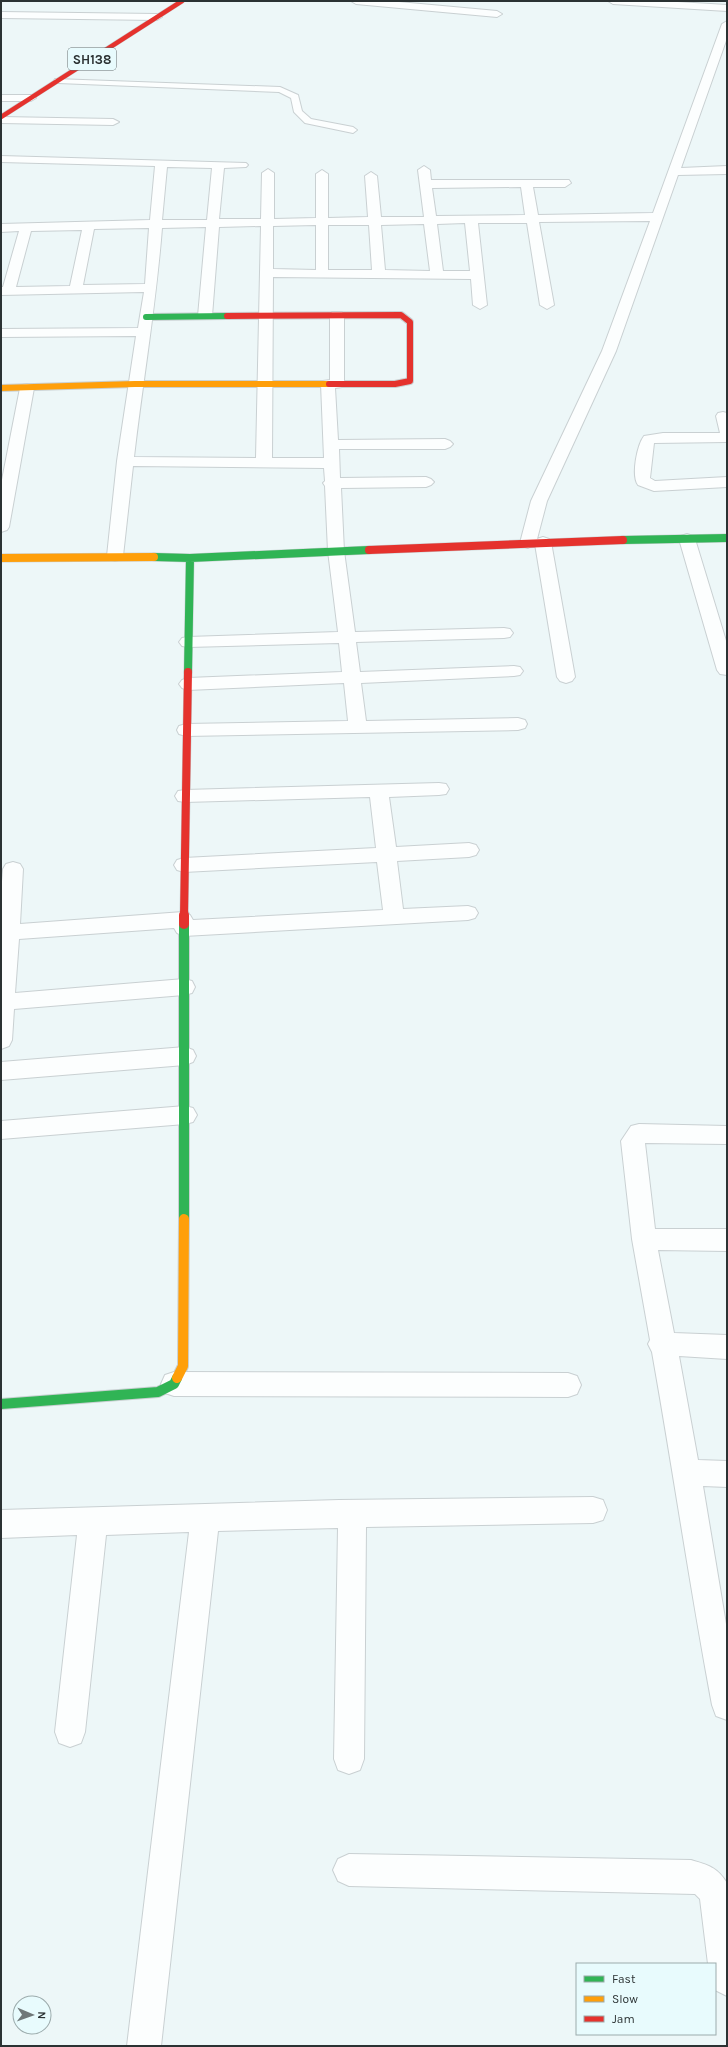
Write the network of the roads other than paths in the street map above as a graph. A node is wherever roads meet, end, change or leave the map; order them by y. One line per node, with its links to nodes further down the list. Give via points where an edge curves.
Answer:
1 (182, 1): 7 (street, SH138)
2 (356, 1): 5 (street)
3 (613, 1): 4 (street)
4 (727, 8)
5 (497, 14)
6 (1, 15): 7 (street)
7 (158, 17): 9 (street, SH138)
8 (727, 24): 22 (street)
9 (58, 81): 11 (street, SH138); 15 (lane, via 280,90 295,97 298,112 308,121)
10 (1, 98): 11 (street)
11 (31, 98): 12 (street, SH138)
12 (1, 117)
13 (1, 120): 14 (street)
14 (113, 122)
15 (353, 130)
16 (1, 159): 17 (street)
17 (161, 163): 18 (street); 37 (street)
18 (218, 164): 19 (street); 35 (street)
19 (242, 165)
20 (424, 170): 27 (street)
21 (727, 170): 22 (street)
22 (673, 172): 29 (street)
23 (268, 173): 36 (street)
24 (322, 174): 34 (street)
25 (371, 176): 33 (street)
26 (565, 183): 28 (street)
27 (426, 184): 28 (street); 31 (street)
28 (526, 184): 30 (street)
29 (657, 218): 30 (street); 76 (street, via 609,351 539,501)
30 (532, 219): 32 (street); 50 (street)
31 (430, 220): 32 (street); 33 (street); 44 (street)
32 (471, 220): 45 (street)
33 (374, 221): 34 (street); 43 (street)
34 (322, 222): 36 (street); 42 (street)
35 (213, 223): 36 (street); 37 (street); 52 (street)
36 (268, 223): 41 (street)
37 (156, 224): 38 (street); 46 (street)
38 (89, 225): 39 (street); 47 (street)
39 (26, 227): 40 (street); 48 (street)
40 (1, 228)
41 (267, 273): 42 (street); 53 (street)
42 (322, 274): 43 (street)
43 (379, 274): 44 (street)
44 (437, 274): 45 (street)
45 (477, 275): 49 (street)
46 (150, 288): 47 (street); 54 (street)
47 (76, 289): 48 (street)
48 (5, 290)
49 (480, 305)
50 (548, 305)
51 (338, 315): 53 (street); 59 (street); 59 (street, via 393,314 407,318 410,322 411,377 410,381 400,384)
52 (205, 316): 53 (street); 54 (street)
53 (266, 316): 57 (street)
54 (146, 317): 55 (street)
55 (144, 332): 56 (street); 58 (street)
56 (1, 333)
57 (266, 383): 58 (street); 59 (street); 68 (street)
58 (135, 384): 61 (street); 67 (street)
59 (332, 384): 66 (street)
60 (1, 388): 61 (street)
61 (27, 388): 73 (street)
62 (722, 416): 63 (street)
63 (727, 433)
64 (727, 438): 71 (street, via 649,439 646,444 642,478 647,485 654,486)
65 (445, 444): 66 (street)
66 (330, 445): 69 (street)
67 (125, 462): 68 (street); 78 (street)
68 (264, 462): 69 (street)
69 (331, 463): 72 (street)
70 (426, 482): 72 (street)
71 (727, 482)
72 (331, 483): 77 (street)
73 (1, 527)
74 (727, 538): 75 (street)
75 (687, 539): 76 (street); 84 (street)
76 (536, 543): 77 (street); 87 (street)
77 (336, 552): 80 (street); 82 (street)
78 (114, 556): 79 (street); 80 (street)
79 (1, 558)
80 (190, 558): 83 (street)
81 (504, 633): 82 (street)
82 (347, 638): 83 (street); 86 (street)
83 (188, 642): 88 (street)
84 (726, 670)
85 (514, 671): 86 (street)
86 (352, 677): 88 (street); 90 (street)
87 (566, 677)
88 (188, 684): 91 (street)
89 (518, 724): 90 (street)
90 (358, 727): 91 (street)
91 (186, 730): 94 (street)
92 (439, 789): 93 (street)
93 (379, 791): 94 (street); 96 (street)
94 (185, 796): 97 (street)
95 (469, 850): 96 (street)
96 (386, 854): 97 (street); 100 (street)
97 (184, 865): 101 (street)
98 (13, 869): 102 (street)
99 (468, 913): 100 (street)
100 (394, 917): 101 (street)
101 (184, 924): 102 (street); 103 (street)
102 (8, 932): 104 (street)
103 (184, 987): 104 (street); 106 (street)
104 (2, 1002): 105 (street)
105 (1, 1040)
106 (185, 1056): 107 (street); 108 (street)
107 (1, 1071)
108 (185, 1115): 109 (street); 115 (street, via 183,1366)
109 (1, 1130)
110 (727, 1135): 111 (street, via 639,1133 633,1141)
111 (644, 1239): 112 (street); 113 (street)
112 (727, 1240)
113 (662, 1344): 114 (street); 118 (street)
114 (727, 1347)
115 (174, 1384): 116 (street); 117 (street, via 158,1392)
116 (568, 1384)
117 (1, 1404)
118 (687, 1473): 119 (street); 125 (street)
119 (727, 1474)
120 (593, 1510): 121 (street)
121 (352, 1514): 122 (street); 128 (street)
122 (205, 1518): 123 (street); 131 (street)
123 (94, 1521): 124 (street); 127 (street)
124 (1, 1524)
125 (718, 1618): 126 (street)
126 (727, 1705)
127 (70, 1732)
128 (349, 1759)
129 (349, 1870): 130 (street, via 691,1876 706,1881 715,1893)
130 (727, 1979)
131 (144, 2046)

